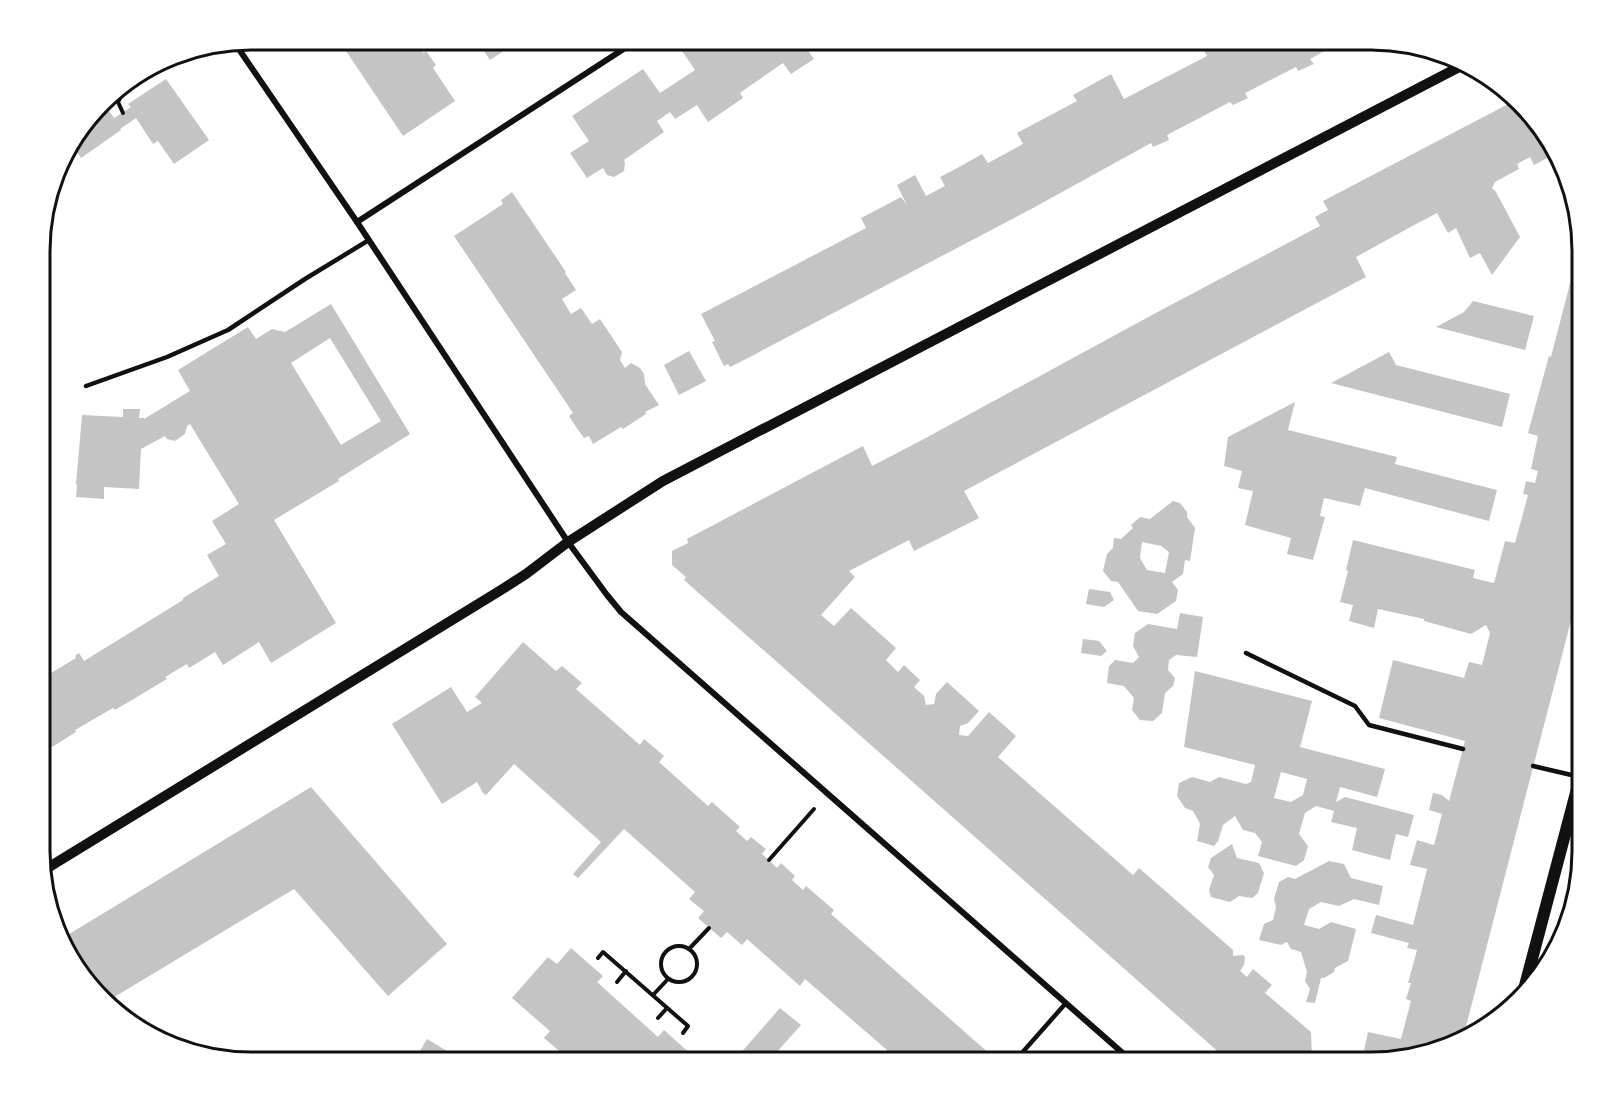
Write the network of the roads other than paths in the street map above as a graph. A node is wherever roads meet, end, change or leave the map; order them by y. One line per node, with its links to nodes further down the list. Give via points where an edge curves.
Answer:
1 (240, 50): 4 (street)
2 (622, 50): 4 (street)
3 (1456, 69): 7 (street, via 663,481)
4 (357, 222): 5 (street)
5 (369, 240): 6 (lane, via 228,330); 7 (street)
6 (86, 386)
7 (568, 542): 13 (street, via 501,590); 15 (street, via 621,612)
8 (1246, 653): 9 (lane, via 1355,706 1369,725)
9 (1463, 749)
10 (1533, 766): 11 (lane)
11 (1571, 772)
12 (1571, 812): 14 (main road)
13 (51, 866)
14 (1529, 975)
15 (1066, 1003): 16 (lane); 17 (street)
16 (1023, 1052)
17 (1122, 1052)

